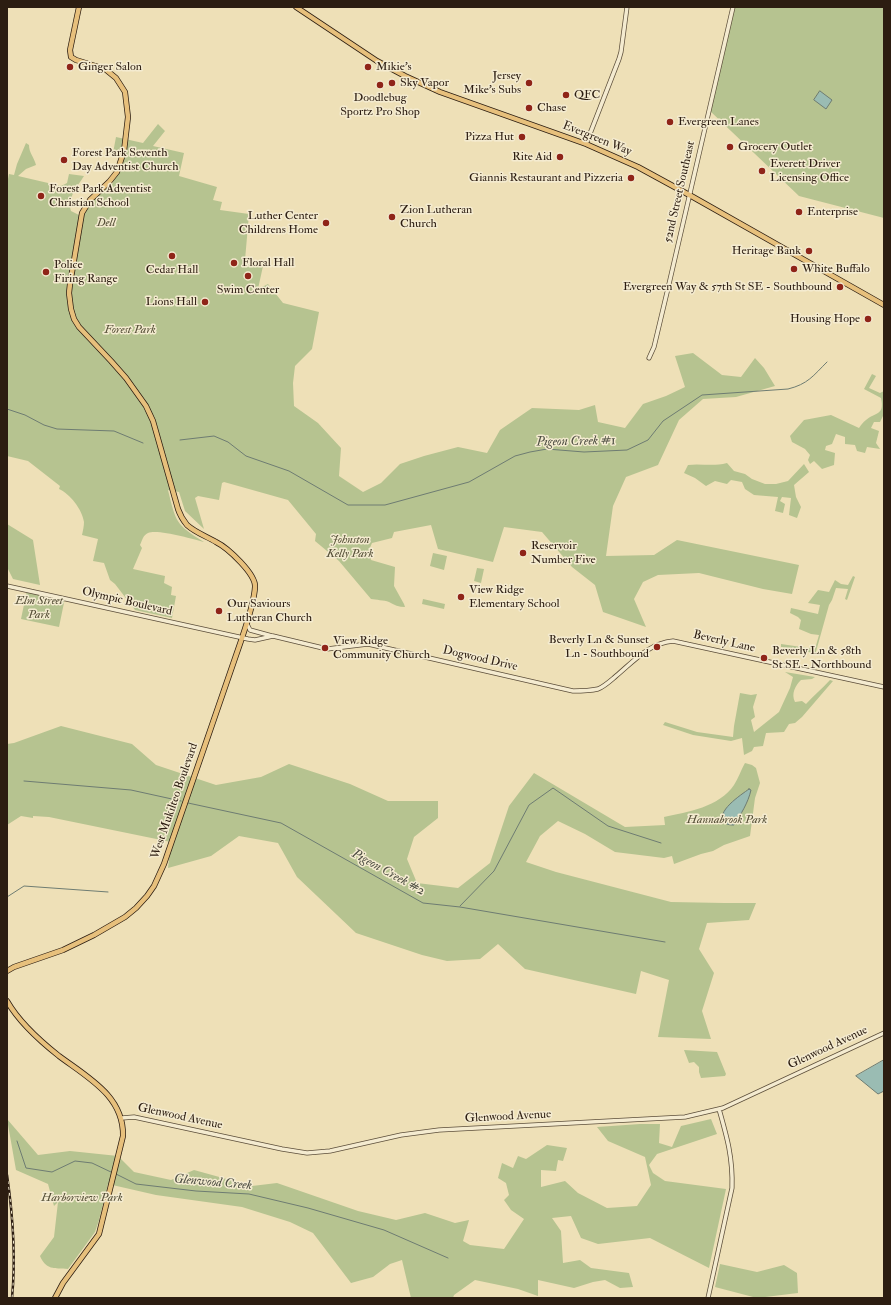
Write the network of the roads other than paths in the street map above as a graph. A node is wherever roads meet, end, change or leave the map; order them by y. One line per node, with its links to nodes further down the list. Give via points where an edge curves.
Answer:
1 (79, 7): 10 (main road, West Mukilteo Boulevard, via 70,54 76,60 105,69 116,78 125,92 128,117 124,151 117,172 90,200 82,213 69,293 71,309 83,332 126,378 146,406 153,421 181,517 199,534 228,550 253,577 255,587)
2 (296, 7): 5 (main road, Evergreen Way, via 377,61 405,76 440,92)
3 (627, 7): 5 (street, via 619,59)
4 (733, 7): 6 (street, 52nd Street Southeast)
5 (586, 144): 6 (main road, Evergreen Way, via 638,167)
6 (690, 195): 7 (main road, Evergreen Way); 8 (street, 52nd Street Southeast, via 654,347)
7 (884, 306)
8 (649, 358)
9 (7, 586): 12 (street, Olympic Boulevard)
10 (247, 622): 11 (street, via 250,630); 12 (main road, West Mukilteo Boulevard)
11 (273, 636): 12 (street, Dogwood Drive, via 255,640); 14 (street, Dogwood Drive, via 327,649 368,644)
12 (242, 638): 15 (main road, West Mukilteo Boulevard, via 164,864 150,892 131,913 114,924 63,950)
13 (884, 687): 14 (street, Beverly Lane, via 673,641 656,644 605,685 588,691)
14 (573, 691)
15 (7, 971)
16 (7, 1001): 19 (main road, via 46,1045 98,1084)
17 (884, 1033): 18 (street, Glenwood Avenue)
18 (719, 1109): 19 (street, Glenwood Avenue, via 685,1117 419,1132 330,1151 307,1153 134,1117); 21 (street, via 731,1154 732,1174 729,1204)
19 (122, 1118): 20 (main road, via 123,1136 101,1229)
20 (55, 1298)
21 (708, 1298)

